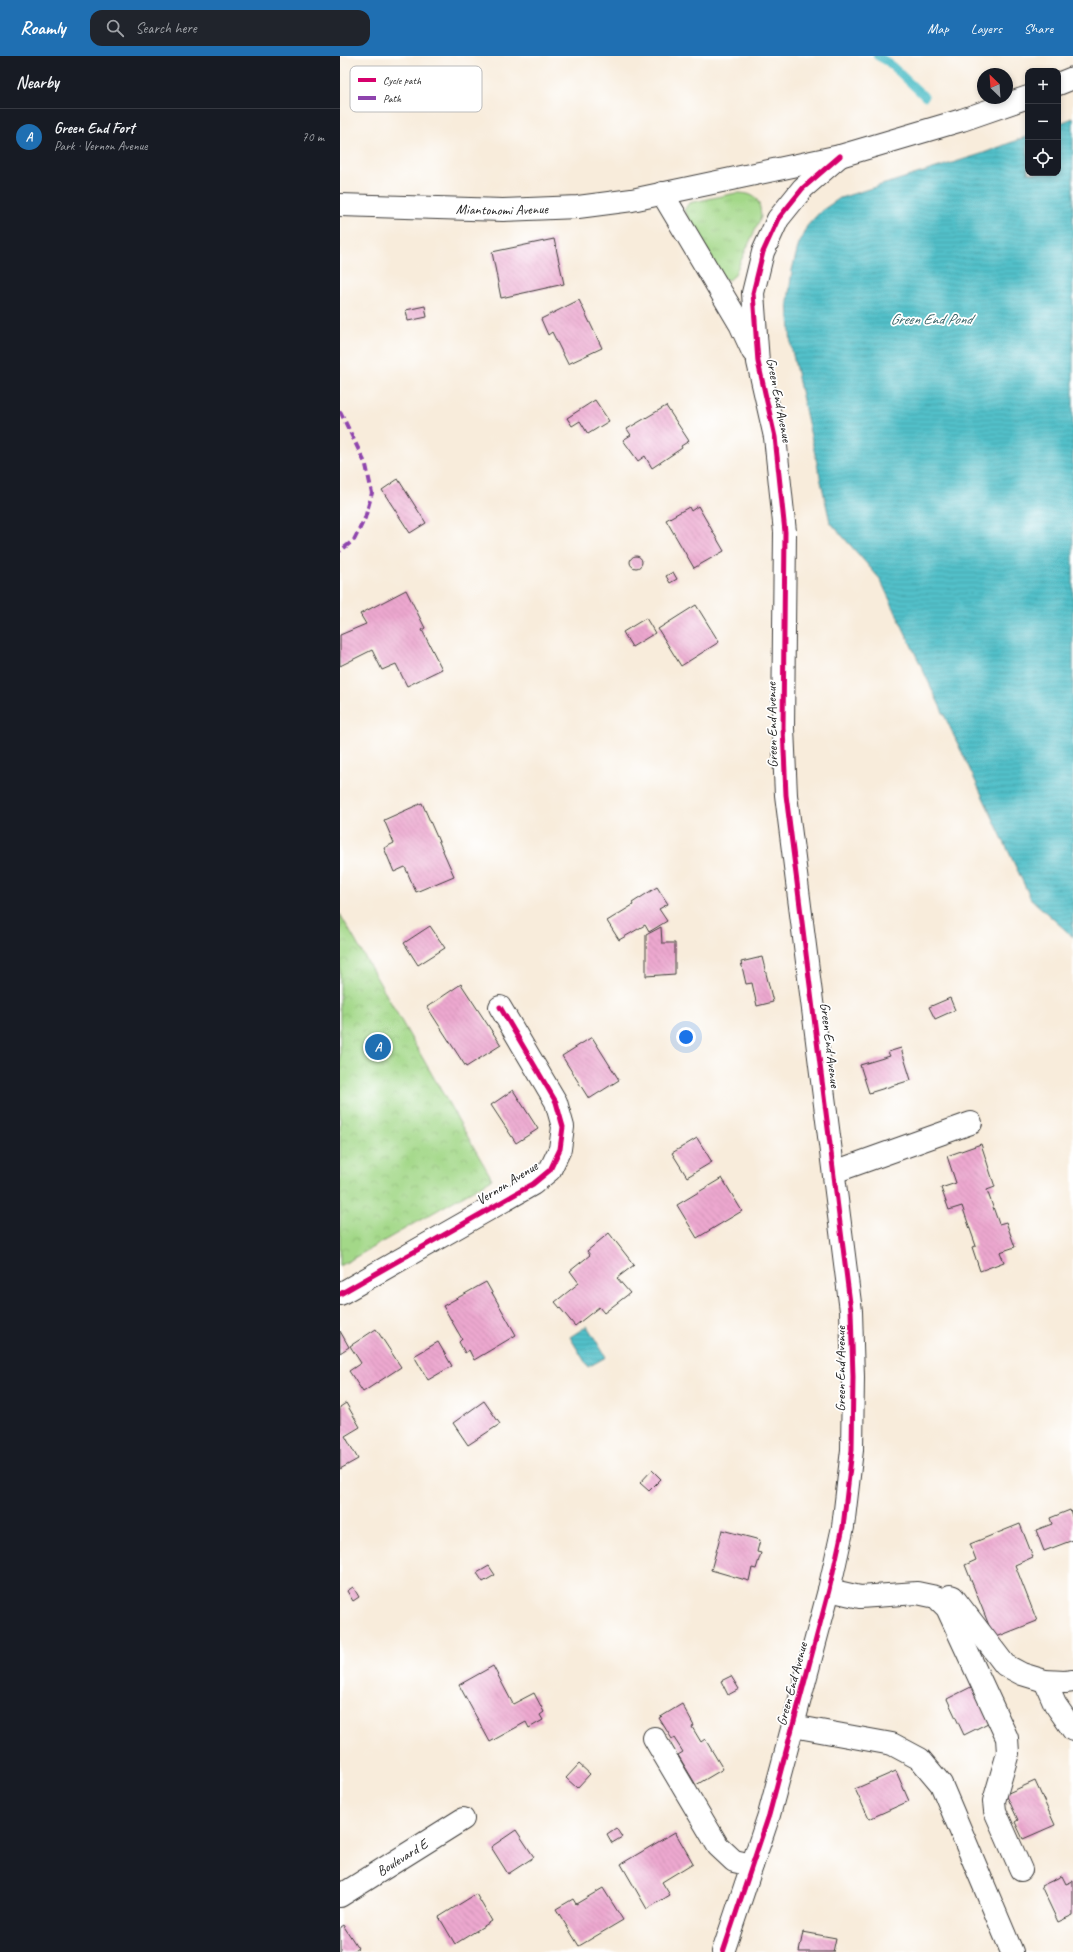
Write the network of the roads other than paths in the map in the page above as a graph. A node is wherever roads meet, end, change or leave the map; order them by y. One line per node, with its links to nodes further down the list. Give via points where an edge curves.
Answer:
1 (1073, 78): 2 (street)
2 (1061, 83)
3 (1025, 98): 4 (street, Green End Avenue)
4 (840, 156): 5 (street, Green End Avenue); 7 (street, Green End Avenue, via 804,188 778,219 763,252 754,294)
5 (662, 193): 6 (street, Miantonomi Avenue, via 578,207 503,210); 7 (street, Green End Avenue, via 740,324)
6 (340, 205)
7 (758, 362): 10 (street, Green End Avenue, via 775,437 785,532 783,728 786,795)
8 (500, 1007): 11 (street, Vernon Avenue, via 556,1102 563,1127 560,1149 550,1170 533,1184)
9 (971, 1123): 10 (street)
10 (834, 1172): 12 (street, Green End Avenue, via 851,1311 853,1377 851,1458 843,1528)
11 (340, 1294)
12 (830, 1590): 13 (street, via 860,1597); 16 (street, Green End Avenue)
13 (918, 1593): 14 (street, via 942,1593 953,1597 1005,1665 1022,1674); 21 (street, via 936,1597 947,1608 1005,1731 1008,1753 994,1801 995,1811)
14 (1045, 1681): 15 (street); 17 (street, via 1055,1704)
15 (1073, 1681)
16 (793, 1726): 20 (street, Green End Avenue, via 769,1815); 24 (street, via 892,1744 920,1758 941,1784)
17 (1073, 1730)
18 (654, 1738): 20 (street, via 718,1846 734,1861)
19 (463, 1818): 22 (street, Boulevard E)
20 (752, 1865): 23 (street, Green End Avenue)
21 (1021, 1870)
22 (340, 1896)
23 (723, 1952)
24 (1012, 1952)

